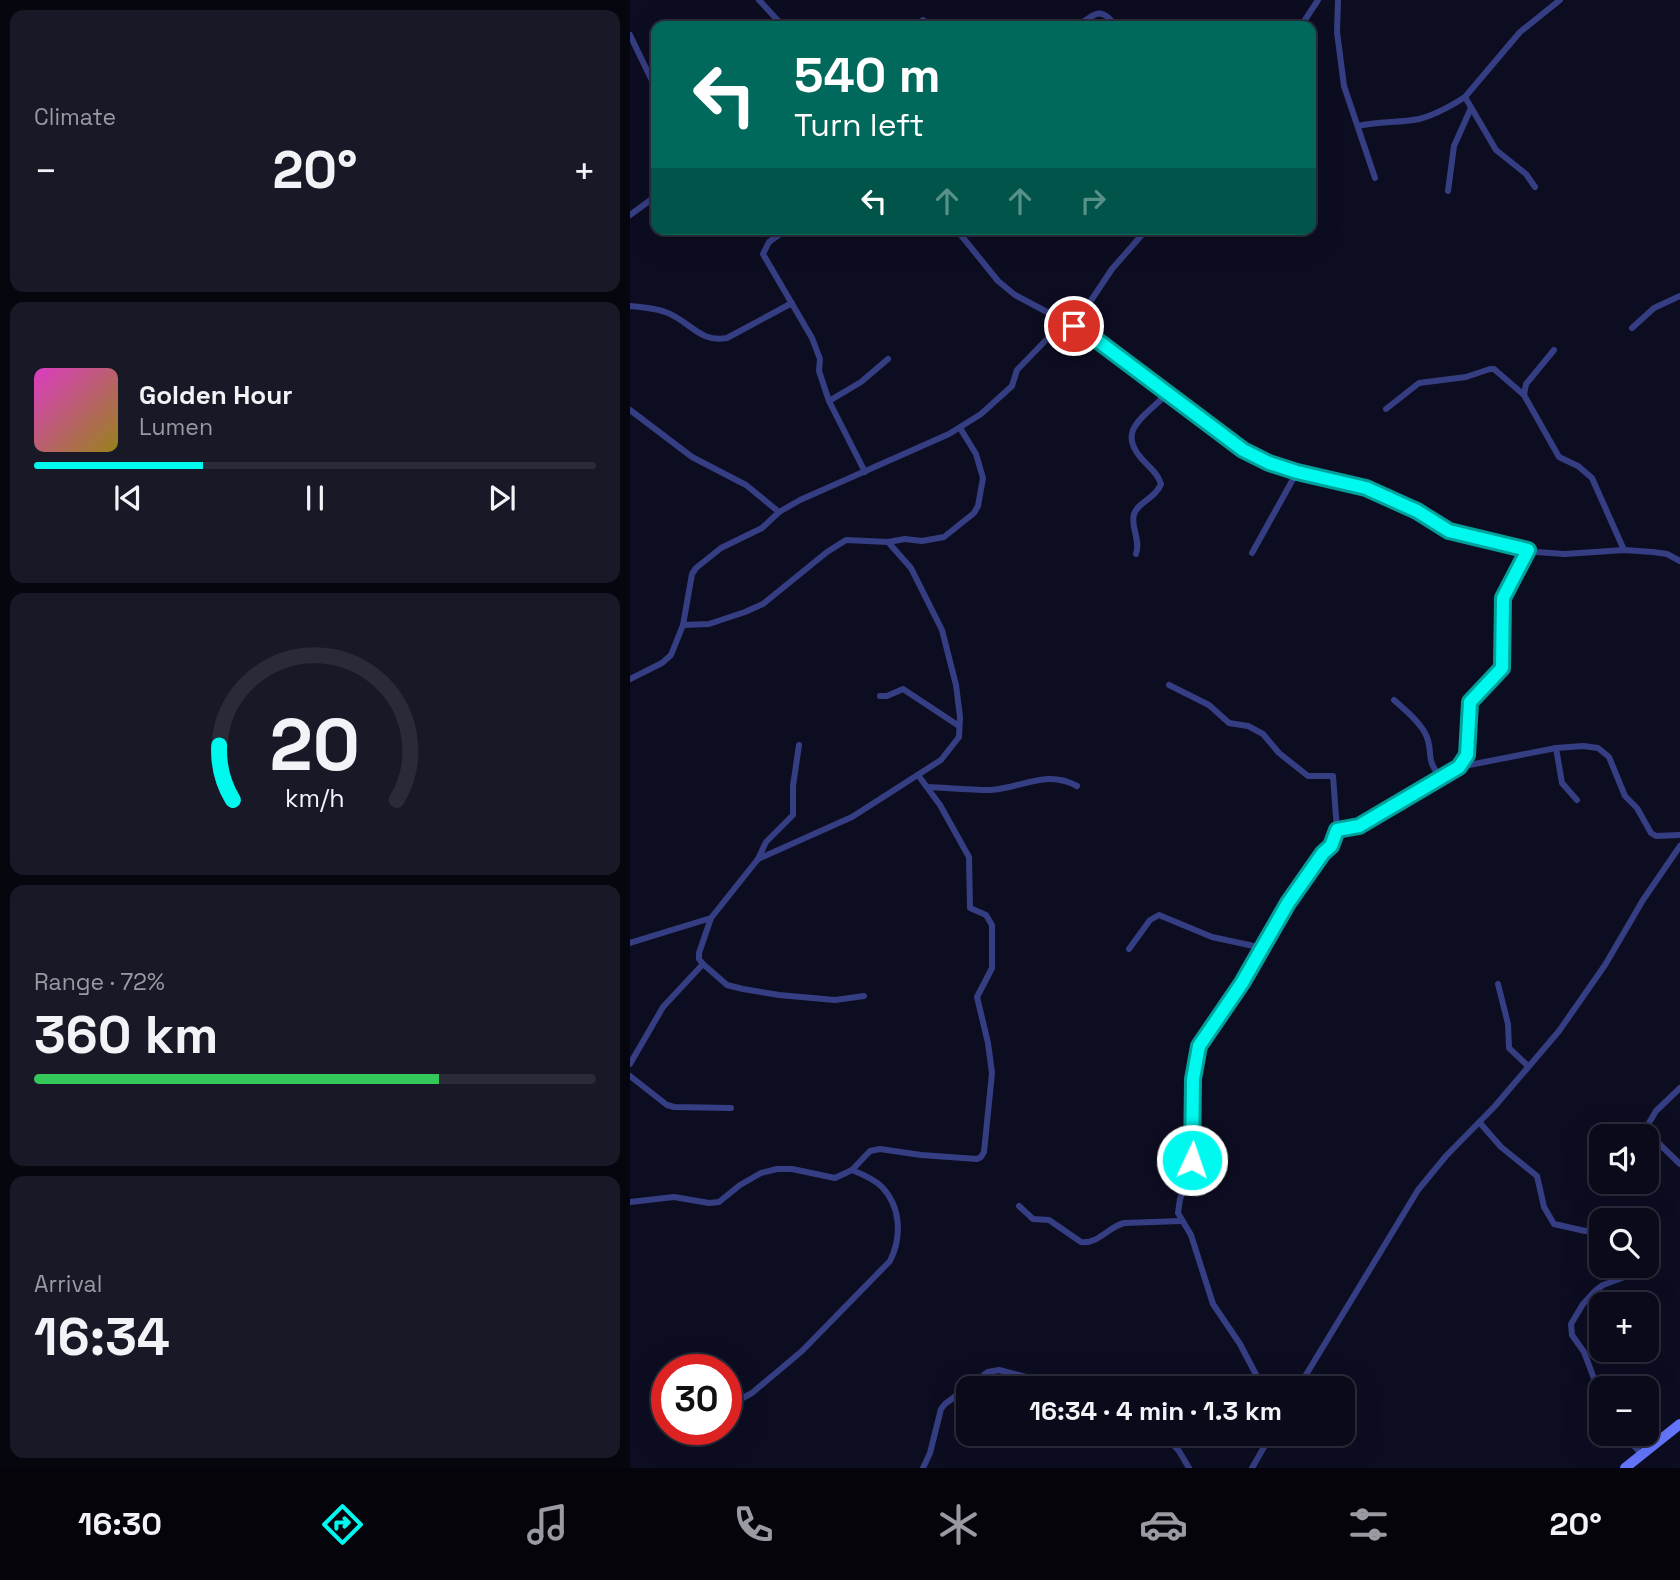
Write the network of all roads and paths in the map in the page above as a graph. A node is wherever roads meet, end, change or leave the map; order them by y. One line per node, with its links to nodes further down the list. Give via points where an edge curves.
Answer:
1 (759, 0): 5 (street)
2 (1318, 0): 8 (street)
3 (1338, 0): 13 (street, via 1342,76)
4 (1560, 0): 11 (street, via 1520,32)
5 (778, 21)
6 (1085, 21): 7 (street, via 1103,13)
7 (1112, 21)
8 (1304, 21)
9 (630, 35): 10 (street)
10 (651, 79)
11 (1465, 97): 12 (street); 13 (street, via 1418,119)
12 (1471, 108): 15 (street, via 1496,150); 16 (street, via 1454,146)
13 (1357, 126): 14 (street)
14 (1375, 178)
15 (1535, 187)
16 (1448, 191)
17 (651, 200): 18 (street)
18 (630, 215)
19 (779, 235): 23 (street, via 763,254)
20 (961, 235): 25 (street, via 998,281)
21 (1142, 235): 26 (street, via 1112,269)
22 (1680, 296): 27 (street, via 1654,308)
23 (792, 303): 24 (street, via 716,340 705,338 668,313); 32 (street, via 817,350)
24 (630, 306)
25 (1062, 319): 26 (street); 35 (street, via 1017,370 1012,386)
26 (1074, 326): 30 (street)
27 (1632, 328)
28 (1554, 350): 31 (street, via 1526,384)
29 (888, 359): 32 (street)
30 (1167, 393): 37 (street, via 1243,450); 43 (street, via 1130,434 1136,452 1161,484 1134,515)
31 (1524, 395): 33 (street, via 1490,369 1419,383); 41 (street, via 1559,457 1592,478)
32 (829, 401): 36 (street)
33 (1386, 409)
34 (630, 410): 38 (street, via 692,457 746,485)
35 (960, 428): 36 (street); 39 (street, via 976,454 983,478 974,513 938,539)
36 (865, 472): 38 (street)
37 (1297, 472): 40 (street, via 1366,488 1449,531); 42 (street)
38 (779, 512): 45 (street, via 762,528 721,548 696,568)
39 (888, 542): 45 (street, via 846,540 762,604 709,624); 50 (street, via 911,568 942,630 956,685)
40 (1528, 550): 41 (street, via 1587,554); 53 (street, via 1503,598 1502,668 1470,702 1467,755)
41 (1624, 550): 44 (street, via 1667,554)
42 (1252, 553)
43 (1136, 554)
44 (1680, 561)
45 (683, 625): 46 (street, via 671,655)
46 (630, 679)
47 (1169, 685): 59 (street, via 1209,705 1229,723 1263,734 1308,776 1333,776)
48 (880, 696): 50 (street, via 908,691)
49 (1394, 701): 55 (street, via 1424,732 1430,763)
50 (959, 726): 54 (street, via 959,737 950,751)
51 (799, 745): 62 (street, via 793,815 766,842)
52 (1556, 748): 53 (street); 58 (street, via 1562,783); 60 (street, via 1583,746 1606,752 1625,796 1651,833)
53 (1459, 767): 55 (street)
54 (918, 775): 57 (street); 62 (street, via 852,817)
55 (1442, 778): 59 (street, via 1359,826)
56 (1077, 786): 57 (street, via 1053,777 1000,789)
57 (928, 787): 77 (street, via 969,857 970,908 986,915 992,925 992,968 977,997 992,1073 984,1152 977,1159 880,1149 870,1151)
58 (1577, 800)
59 (1337, 830): 66 (street)
60 (1680, 835)
61 (1680, 846): 71 (street, via 1605,965)
62 (758, 859): 63 (street)
63 (711, 918): 64 (street); 67 (street, via 699,953)
64 (630, 943)
65 (1129, 948): 66 (street, via 1159,915 1212,937)
66 (1263, 948): 80 (street, via 1197,1054 1191,1173 1178,1206)
67 (703, 964): 69 (street, via 727,985 743,989 835,1000); 70 (street, via 663,1007)
68 (1498, 984): 71 (street, via 1509,1048)
69 (864, 996)
70 (630, 1064)
71 (1528, 1066): 75 (street)
72 (630, 1076): 74 (street, via 667,1105)
73 (1680, 1088): 76 (street, via 1646,1128)
74 (731, 1108)
75 (1480, 1123): 81 (street, via 1537,1176 1544,1208 1554,1224); 86 (street, via 1418,1190)
76 (1680, 1164)
77 (852, 1170): 78 (street, via 835,1178 777,1169 761,1173 719,1202 674,1198); 89 (street, via 880,1185 890,1197 899,1230 890,1261 802,1351)
78 (630, 1202)
79 (1019, 1206): 80 (street, via 1033,1219 1049,1220 1087,1243 1124,1223)
80 (1181, 1221): 85 (street, via 1191,1236 1213,1304)
81 (1589, 1230)
82 (1622, 1278): 87 (street, via 1603,1284 1583,1304 1572,1324 1572,1335)
83 (983, 1376): 84 (street, via 999,1370)
84 (1022, 1376)
85 (1257, 1376)
86 (1305, 1376)
87 (1593, 1376)
88 (956, 1396): 95 (street, via 941,1409)
89 (742, 1398)
90 (1680, 1424): 94 (main road)
91 (1174, 1446): 96 (street)
92 (1265, 1446): 97 (street)
93 (1634, 1446): 94 (street)
94 (1641, 1454): 98 (main road)
95 (923, 1468)
96 (1189, 1468)
97 (1252, 1468)
98 (1625, 1468)

